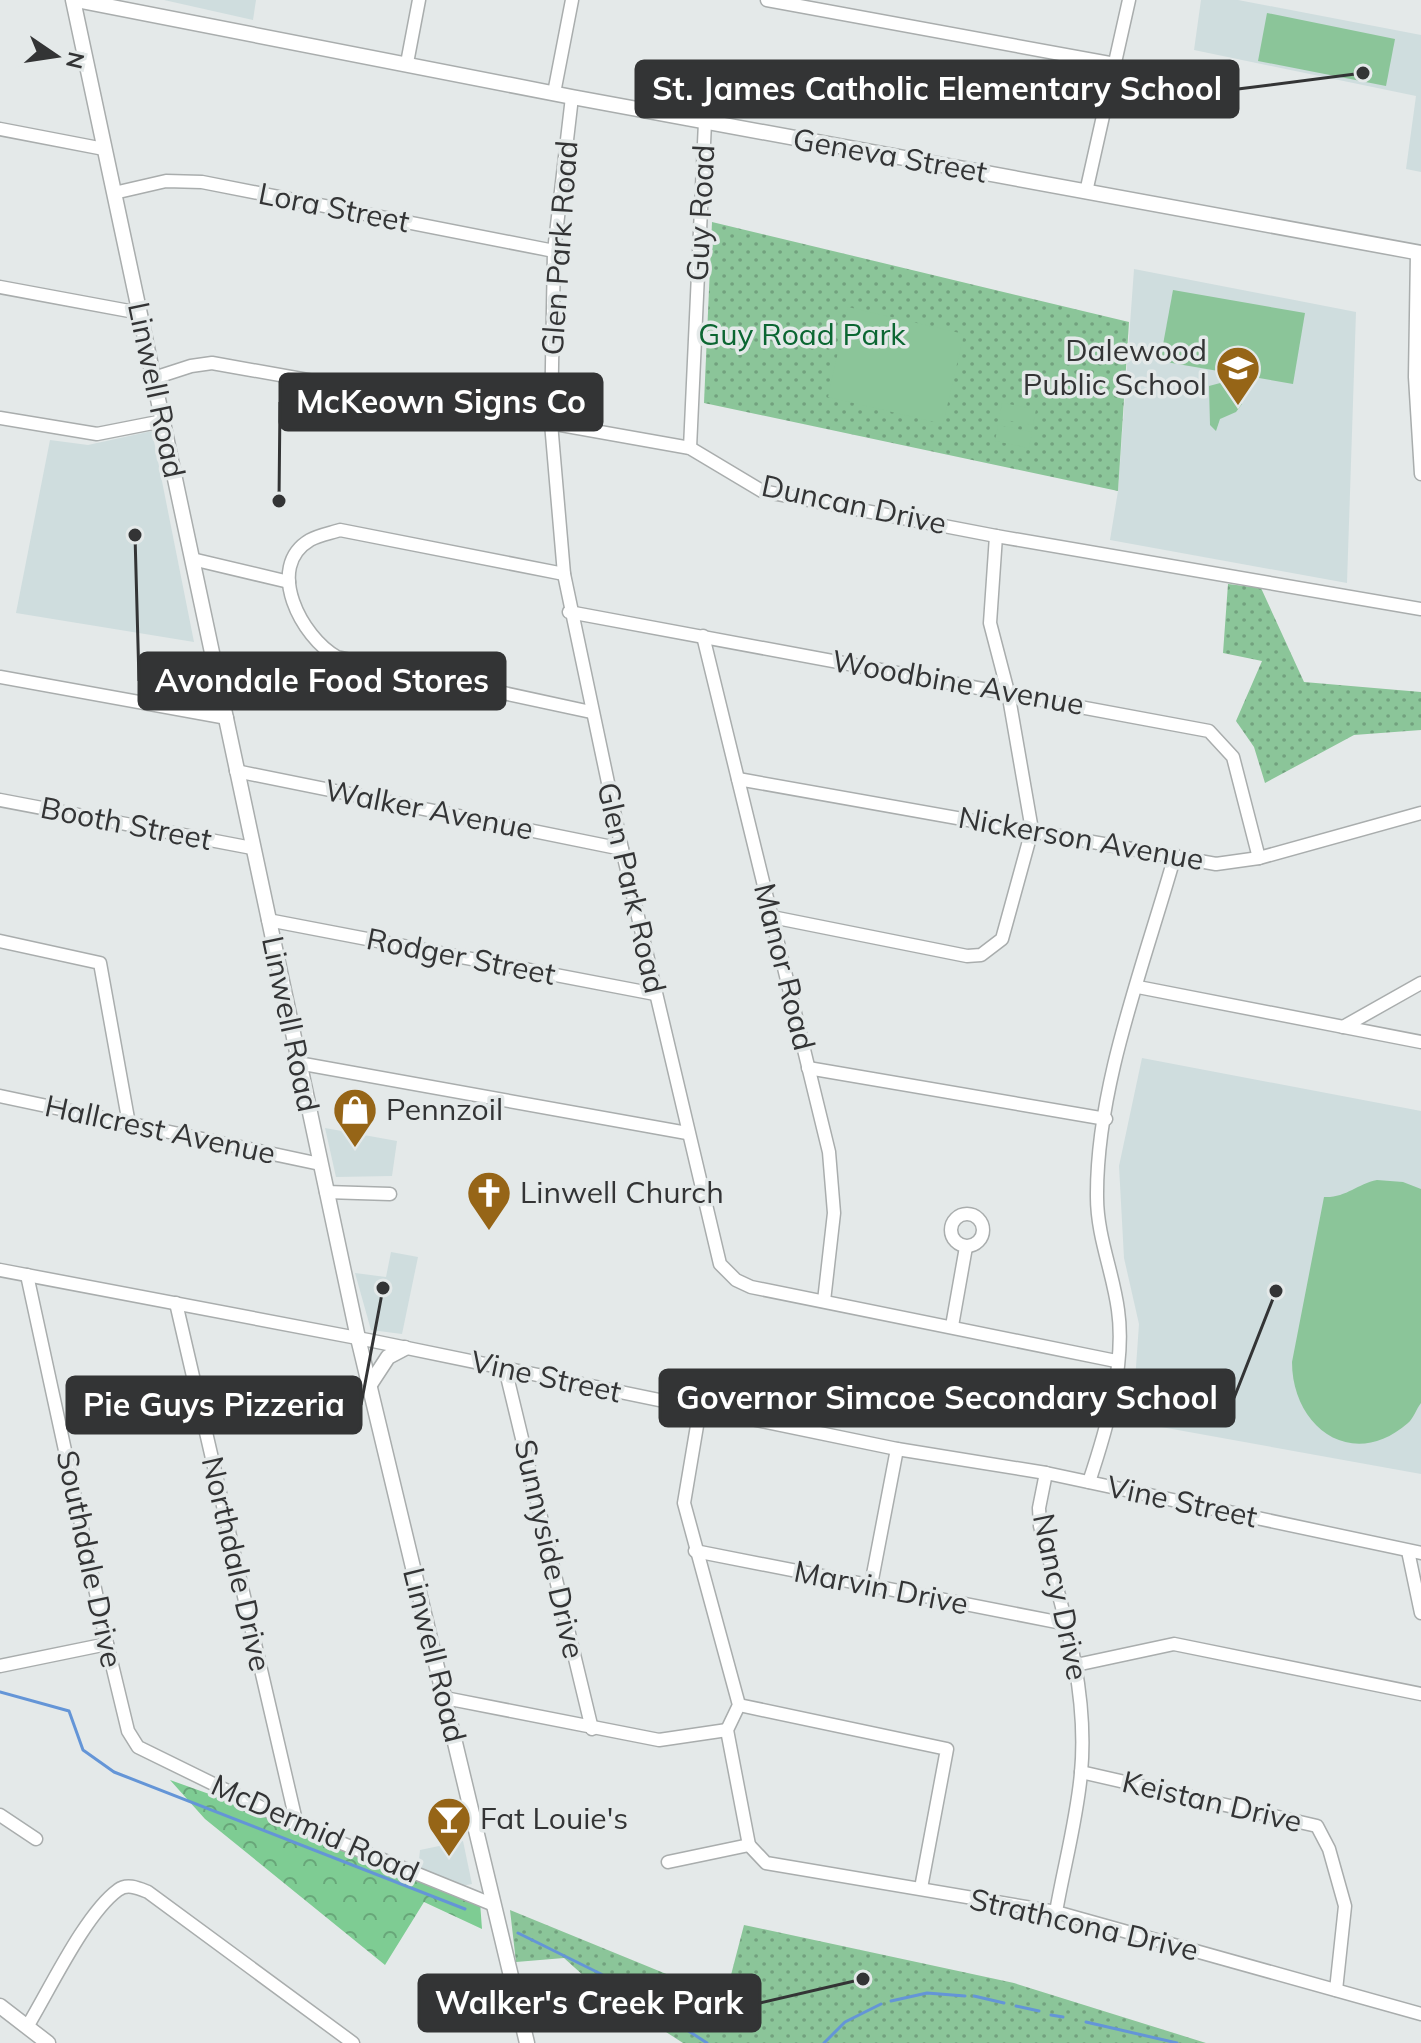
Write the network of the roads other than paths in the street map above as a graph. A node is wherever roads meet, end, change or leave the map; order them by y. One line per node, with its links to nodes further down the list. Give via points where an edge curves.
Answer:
1 (74, 0): 6 (main road, Geneva Street); 12 (main road, Linwell Road)
2 (419, 0): 6 (street)
3 (572, 0): 8 (street)
4 (767, 0): 7 (street)
5 (1129, 0): 7 (street)
6 (407, 63): 8 (main road, Geneva Street)
7 (1115, 64): 13 (street)
8 (554, 93): 9 (main road, Geneva Street)
9 (572, 97): 10 (main road, Geneva Street); 15 (street, Glen Park Road)
10 (705, 122): 13 (main road, Geneva Street); 24 (street, Guy Road)
11 (0, 129): 12 (street)
12 (104, 149): 14 (main road, Linwell Road)
13 (1086, 192): 16 (main road, Geneva Street)
14 (114, 193): 15 (street, Lora Street, via 166,181 202,182); 18 (main road, Linwell Road)
15 (554, 251): 22 (street, Glen Park Road)
16 (1419, 253): 23 (street, via 1415,377)
17 (0, 287): 18 (street)
18 (140, 313): 19 (main road, Linwell Road)
19 (154, 378): 21 (main road, Linwell Road); 22 (street, Duncan Drive, via 212,363)
20 (0, 418): 21 (street, via 97,434)
21 (163, 421): 27 (main road, Linwell Road)
22 (551, 423): 24 (street, Duncan Drive); 28 (street, Glen Park Road)
23 (1420, 433): 25 (street)
24 (690, 448): 26 (street, Duncan Drive, via 762,491)
25 (1421, 474)
26 (996, 536): 30 (street, Duncan Drive); 34 (street, via 990,623)
27 (192, 559): 29 (street); 36 (main road, Linwell Road)
28 (564, 574): 29 (street, via 340,530 309,540 292,560); 31 (street, Glen Park Road)
29 (289, 582): 35 (street, via 309,636 337,657)
30 (1421, 609)
31 (569, 612): 32 (street, Woodbine Avenue); 35 (street, Glen Park Road)
32 (703, 636): 34 (street, Woodbine Avenue); 38 (street, Manor Road)
33 (0, 677): 36 (street)
34 (1008, 692): 41 (street); 45 (street, Woodbine Avenue, via 1209,731 1233,757)
35 (591, 712): 43 (street, Glen Park Road)
36 (227, 718): 37 (main road, Linwell Road)
37 (236, 771): 42 (main road, Linwell Road); 43 (street, Walker Avenue)
38 (738, 779): 41 (street, Nickerson Avenue); 46 (street, Manor Road)
39 (0, 800): 42 (street, Booth Street)
40 (1421, 813): 45 (street, Nickerson Avenue)
41 (1032, 830): 44 (street, Nickerson Avenue); 46 (street, via 1008,925 1002,939 981,955)
42 (252, 848): 47 (main road, Linwell Road)
43 (622, 849): 51 (street, Glen Park Road)
44 (1175, 855): 45 (street, Nickerson Avenue, via 1216,864); 50 (street)
45 (1259, 858)
46 (772, 917): 55 (street, Manor Road)
47 (268, 920): 51 (street, Rodger Street); 54 (main road, Linwell Road)
48 (0, 941): 58 (street, via 100,963)
49 (1421, 983): 52 (street)
50 (1138, 987): 52 (street); 57 (street)
51 (655, 994): 59 (street, Glen Park Road)
52 (1343, 1027): 53 (street)
53 (1421, 1042)
54 (298, 1063): 59 (street); 60 (main road, Linwell Road)
55 (808, 1068): 57 (street); 66 (street, Manor Road, via 832,1177 832,1245)
56 (0, 1096): 58 (street, Hallcrest Avenue)
57 (1106, 1119): 71 (street, via 1097,1196 1118,1310)
58 (129, 1124): 60 (street, Hallcrest Avenue)
59 (687, 1133): 66 (street, Glen Park Road, via 720,1264 751,1287)
60 (320, 1164): 61 (main road, Linwell Road)
61 (326, 1192): 62 (street); 69 (main road, Linwell Road)
62 (390, 1194)
63 (966, 1247): 68 (street)
64 (0, 1270): 65 (street, Vine Street)
65 (27, 1275): 67 (street, Vine Street); 83 (street, Southdale Drive)
66 (824, 1301): 68 (street, Glen Park Road)
67 (176, 1303): 69 (street, Vine Street); 94 (street, Northdale Drive)
68 (952, 1326): 71 (street, Glen Park Road)
69 (358, 1338): 70 (street, Vine Street); 73 (main road, Linwell Road)
70 (405, 1348): 72 (street, Vine Street); 73 (main road, via 388,1357)
71 (1116, 1361): 77 (street)
72 (505, 1368): 74 (street, Vine Street); 89 (street, Sunnyside Drive)
73 (369, 1386): 87 (main road, Linwell Road)
74 (700, 1408): 75 (street, Vine Street); 78 (street, via 684,1503)
75 (897, 1449): 76 (street, Vine Street); 80 (street)
76 (1046, 1473): 77 (street, Vine Street); 82 (street, Nancy Drive, via 1040,1526)
77 (1089, 1482): 79 (street, Vine Street)
78 (695, 1551): 80 (street, Marvin Drive); 88 (street)
79 (1414, 1552): 81 (street)
80 (871, 1585): 82 (street, Marvin Drive)
81 (1421, 1613)
82 (1067, 1624): 84 (street, Nancy Drive)
83 (107, 1644): 85 (street); 91 (street, Southdale Drive, via 128,1731)
84 (1076, 1665): 86 (street, via 1174,1644); 92 (street, Nancy Drive)
85 (0, 1666)
86 (1421, 1694)
87 (445, 1698): 89 (street); 99 (main road, Linwell Road)
88 (739, 1705): 90 (street); 98 (street, via 947,1749)
89 (592, 1729): 90 (street, via 659,1740)
90 (727, 1730): 96 (street)
91 (138, 1747): 94 (street, McDermid Road)
92 (1081, 1772): 100 (street, Nancy Drive); 101 (street, Keistan Drive, via 1322,1830 1345,1906)
93 (2, 1821): 95 (street)
94 (297, 1825): 99 (street, McDermid Road)
95 (36, 1839)
96 (749, 1845): 97 (street); 98 (street, Strathcona Drive, via 766,1863)
97 (668, 1862)
98 (921, 1888): 100 (street, Strathcona Drive)
99 (494, 1905): 107 (main road, Linwell Road)
100 (1056, 1912): 101 (street, Strathcona Drive)
101 (1336, 1990): 103 (street, Strathcona Drive)
102 (0, 2006): 104 (main road)
103 (1421, 2014)
104 (27, 2027): 105 (main road); 106 (street, via 92,1919 126,1886 148,1892)
105 (48, 2043)
106 (353, 2043)
107 (527, 2043)

